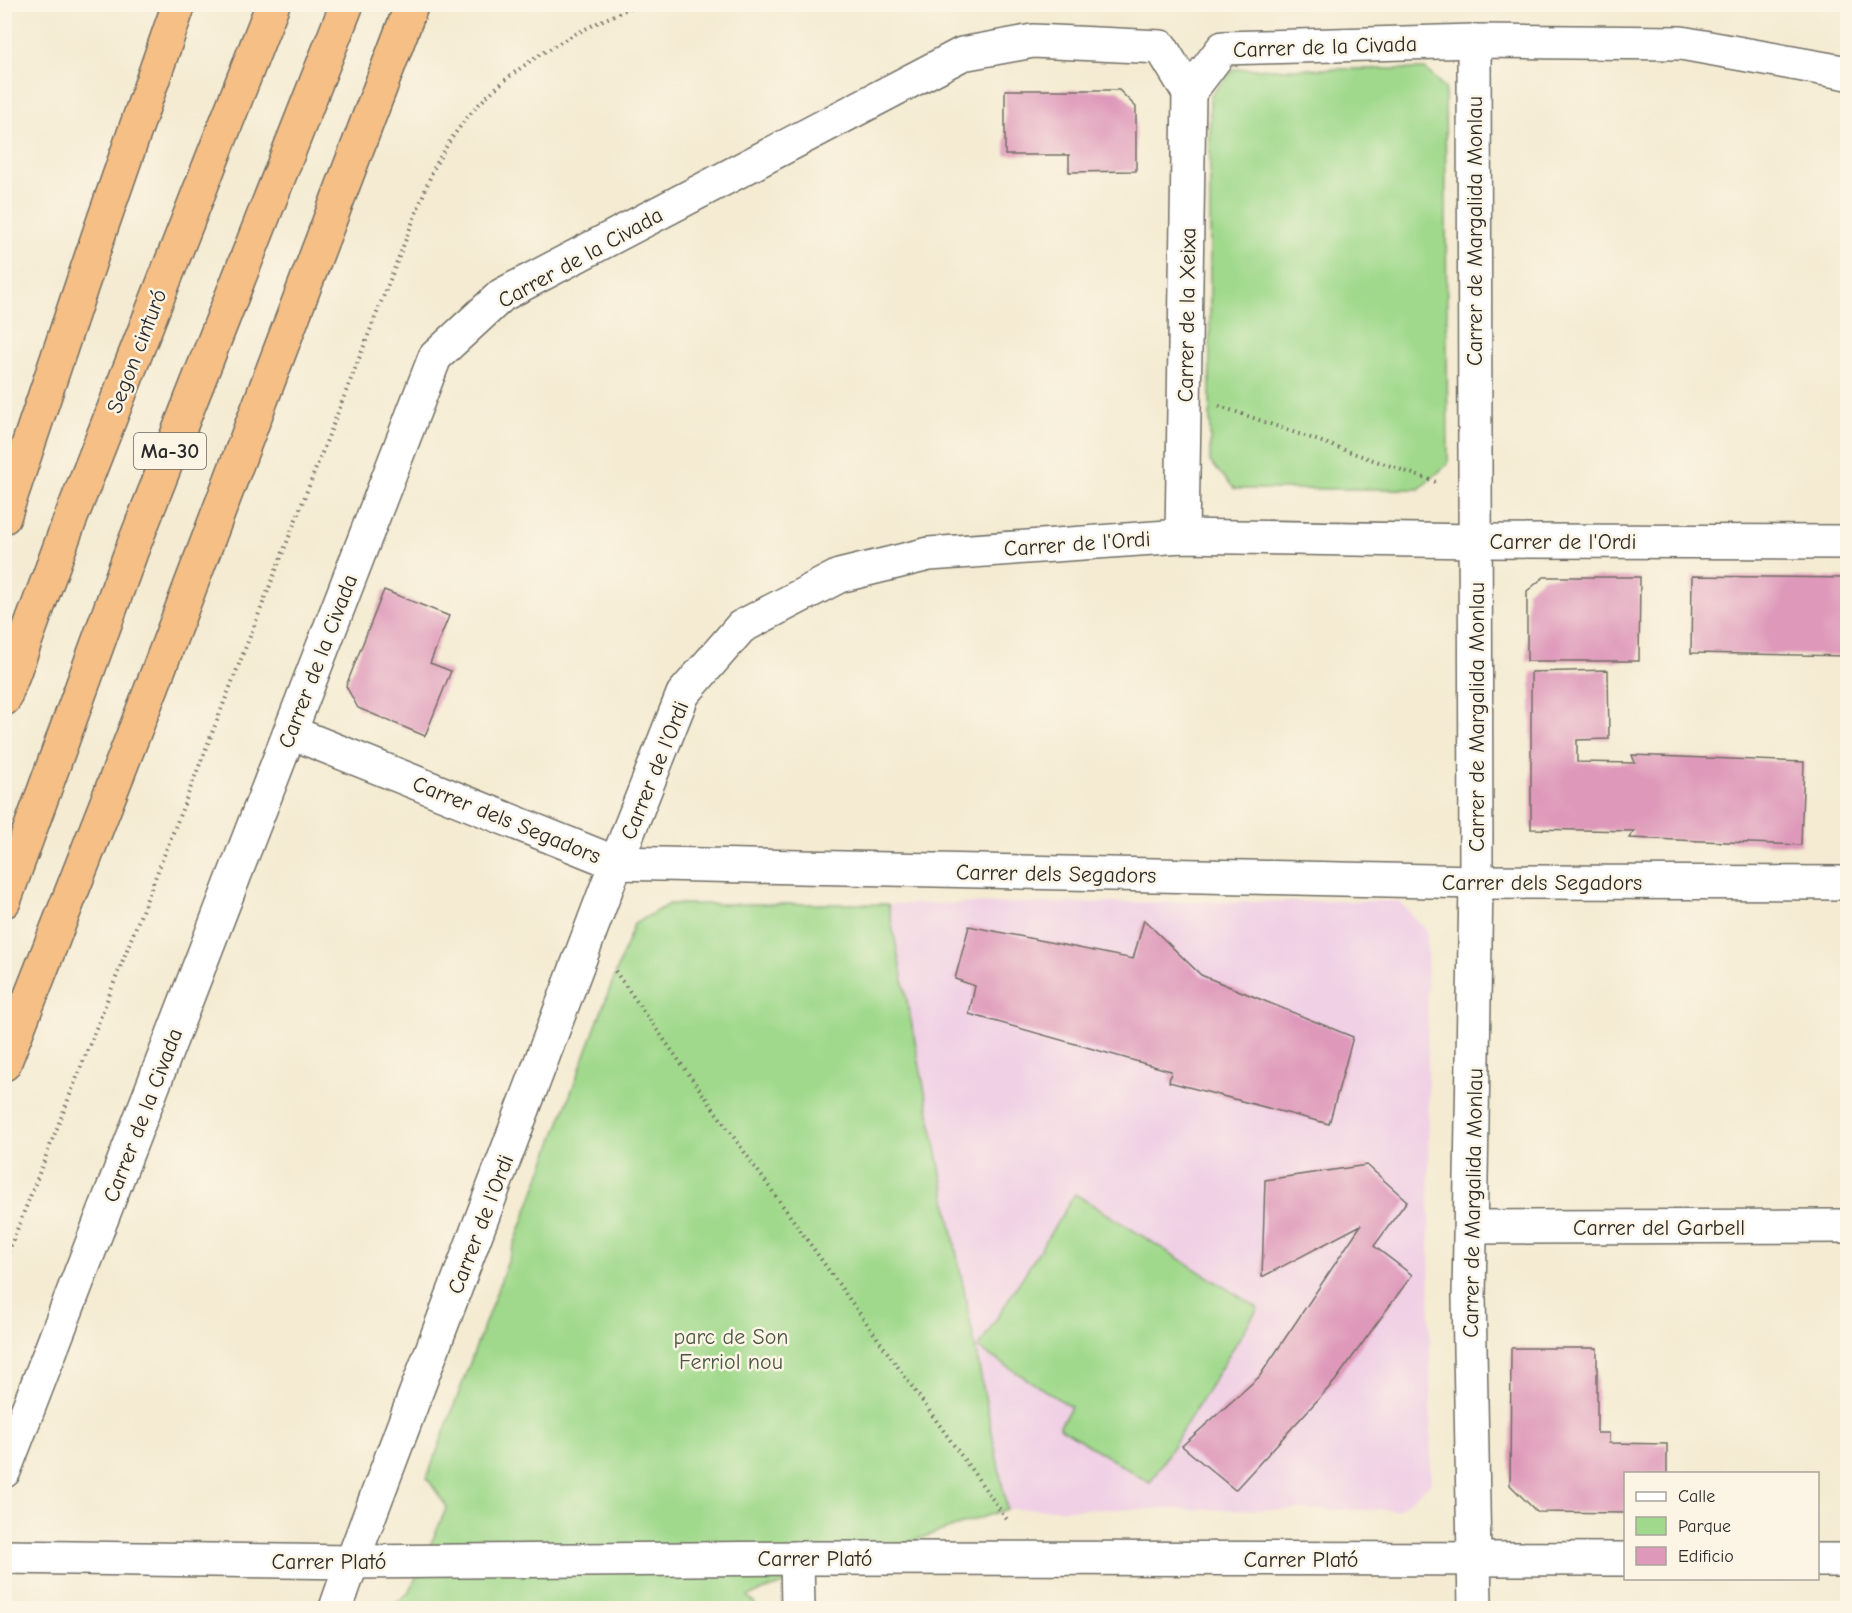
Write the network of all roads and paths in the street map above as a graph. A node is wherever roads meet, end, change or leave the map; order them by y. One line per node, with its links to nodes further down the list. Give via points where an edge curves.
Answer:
1 (179, 4): 12 (highway)
2 (273, 4): 16 (highway, Segon cinturó / Ma-30, via 65,533)
3 (347, 4): 21 (highway, Ma-30, via 131,552)
4 (412, 4): 23 (highway)
5 (642, 4): 6 (path)
6 (632, 6): 26 (path, via 549,49 506,80 472,111 433,170)
7 (1473, 41): 8 (street, Carrer de la Civada, via 1681,43); 9 (street, Carrer de la Civada, via 1223,48); 11 (street, Carrer de Margalida Monlau)
8 (1848, 73)
9 (1189, 93): 10 (street, Carrer de la Xeixa); 17 (street, Carrer de la Civada, via 1161,47 1033,41 962,54 502,295 435,357)
10 (1184, 394): 11 (path); 13 (street, Carrer de la Xeixa)
11 (1475, 495): 14 (street, Carrer de Margalida Monlau)
12 (4, 517)
13 (1182, 536): 14 (street, Carrer de l'Ordi); 18 (street, Carrer de l'Ordi, via 929,554 839,576 741,627 683,694)
14 (1476, 541): 15 (street, Carrer de l'Ordi); 19 (street, Carrer de Margalida Monlau)
15 (1848, 542)
16 (4, 699)
17 (290, 732): 18 (street, Carrer dels Segadors); 27 (street, Carrer de la Civada)
18 (616, 863): 19 (street, Carrer dels Segadors); 22 (street, Carrer de l'Ordi)
19 (1476, 882): 20 (street, Carrer dels Segadors); 25 (street, Carrer de Margalida Monlau)
20 (1848, 883)
21 (4, 902)
22 (589, 934): 30 (path); 35 (street, Carrer de l'Ordi)
23 (4, 1064)
24 (1848, 1226): 25 (street, Carrer del Garbell)
25 (1471, 1227): 31 (street, Carrer de Margalida Monlau)
26 (4, 1263)
27 (4, 1471)
28 (4, 1557): 35 (street, Carrer Plató)
29 (797, 1558): 30 (street, Carrer Plató); 35 (street, Carrer Plató); 37 (street)
30 (1035, 1558): 31 (street, Carrer Plató)
31 (1475, 1559): 32 (street, Carrer Plató); 38 (street, Carrer de Margalida Monlau)
32 (1624, 1559)
33 (1819, 1560): 34 (street)
34 (1848, 1560)
35 (352, 1562): 36 (street, Carrer de l'Ordi)
36 (336, 1608)
37 (798, 1608)
38 (1475, 1608)

